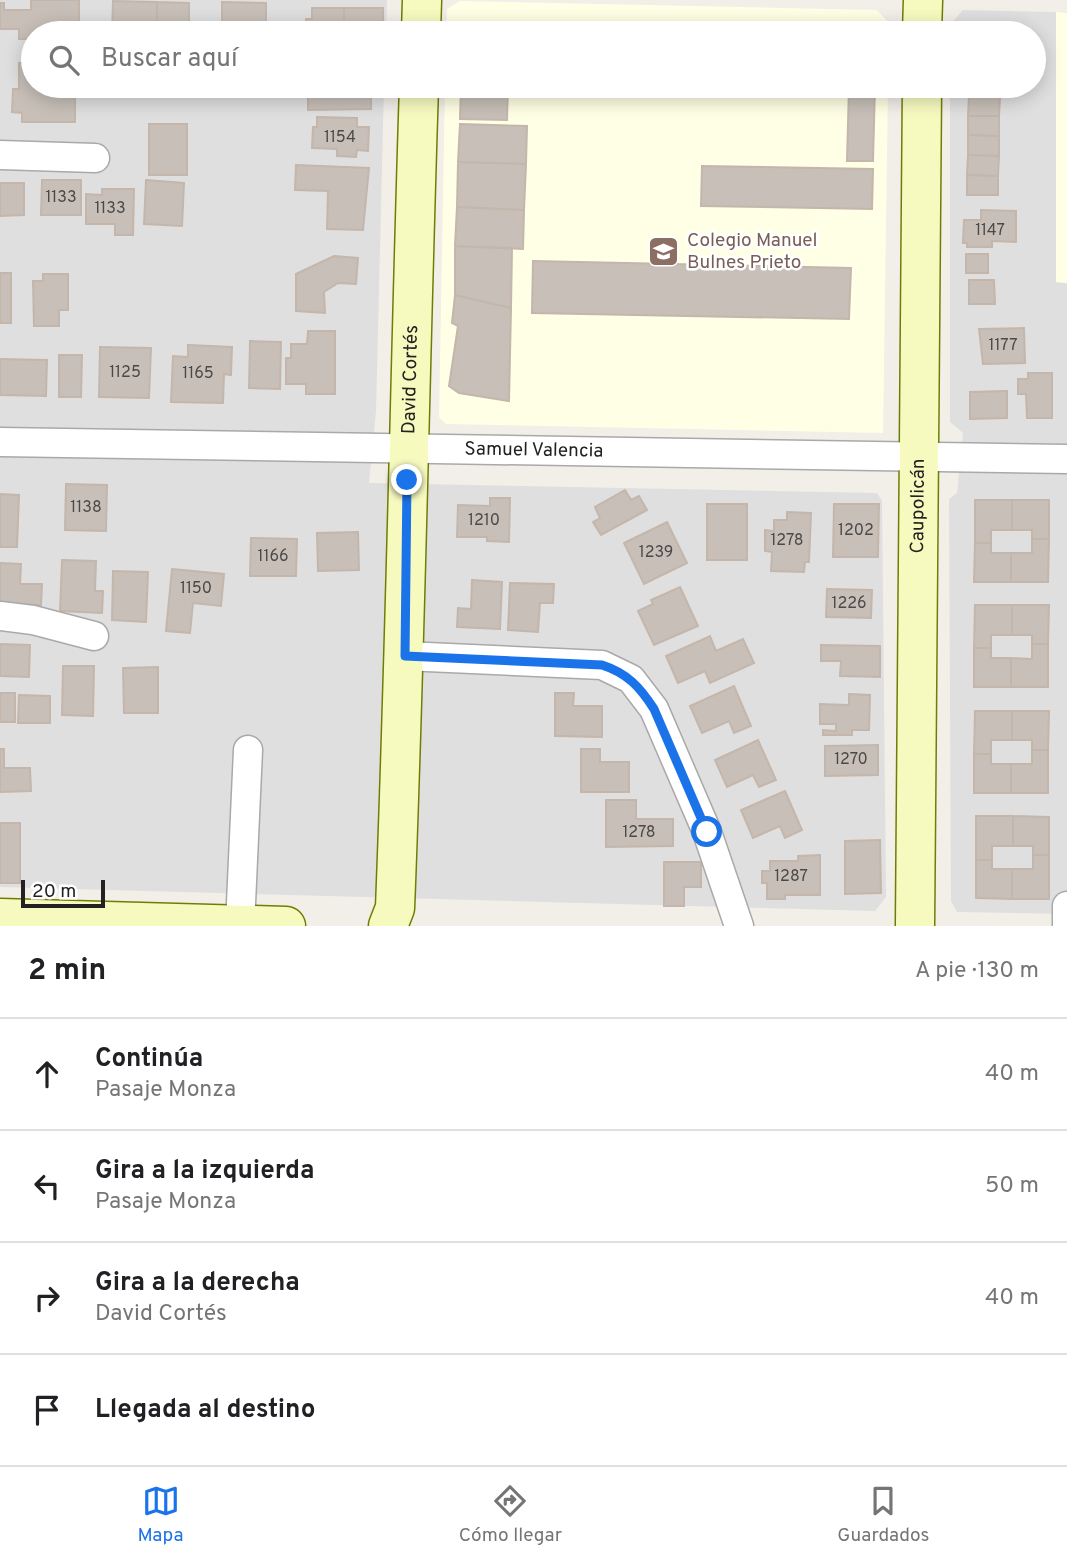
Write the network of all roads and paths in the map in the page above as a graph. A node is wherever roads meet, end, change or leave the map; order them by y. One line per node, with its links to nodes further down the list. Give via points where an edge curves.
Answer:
1 (422, 0): 3 (street)
2 (923, 0): 4 (street)
3 (421, 21)
4 (922, 21)
5 (419, 98): 10 (street, David Cortés)
6 (922, 98): 11 (street, Caupolicán)
7 (0, 155): 8 (street)
8 (95, 159)
9 (0, 442): 10 (street, Samuel Valencia)
10 (407, 450): 11 (street, Samuel Valencia); 15 (street, David Cortés)
11 (920, 456): 12 (street, Samuel Valencia); 24 (street, Caupolicán)
12 (1067, 459)
13 (0, 616): 14 (street)
14 (94, 636)
15 (405, 656): 22 (street, David Cortés, via 395,908); 23 (street, via 602,665 631,680 659,722 707,832)
16 (247, 750): 20 (street)
17 (1067, 906): 25 (street)
18 (0, 918): 19 (street)
19 (196, 925): 20 (street)
20 (240, 925): 21 (street)
21 (286, 926)
22 (388, 926)
23 (739, 926)
24 (915, 926)
25 (1067, 926)

